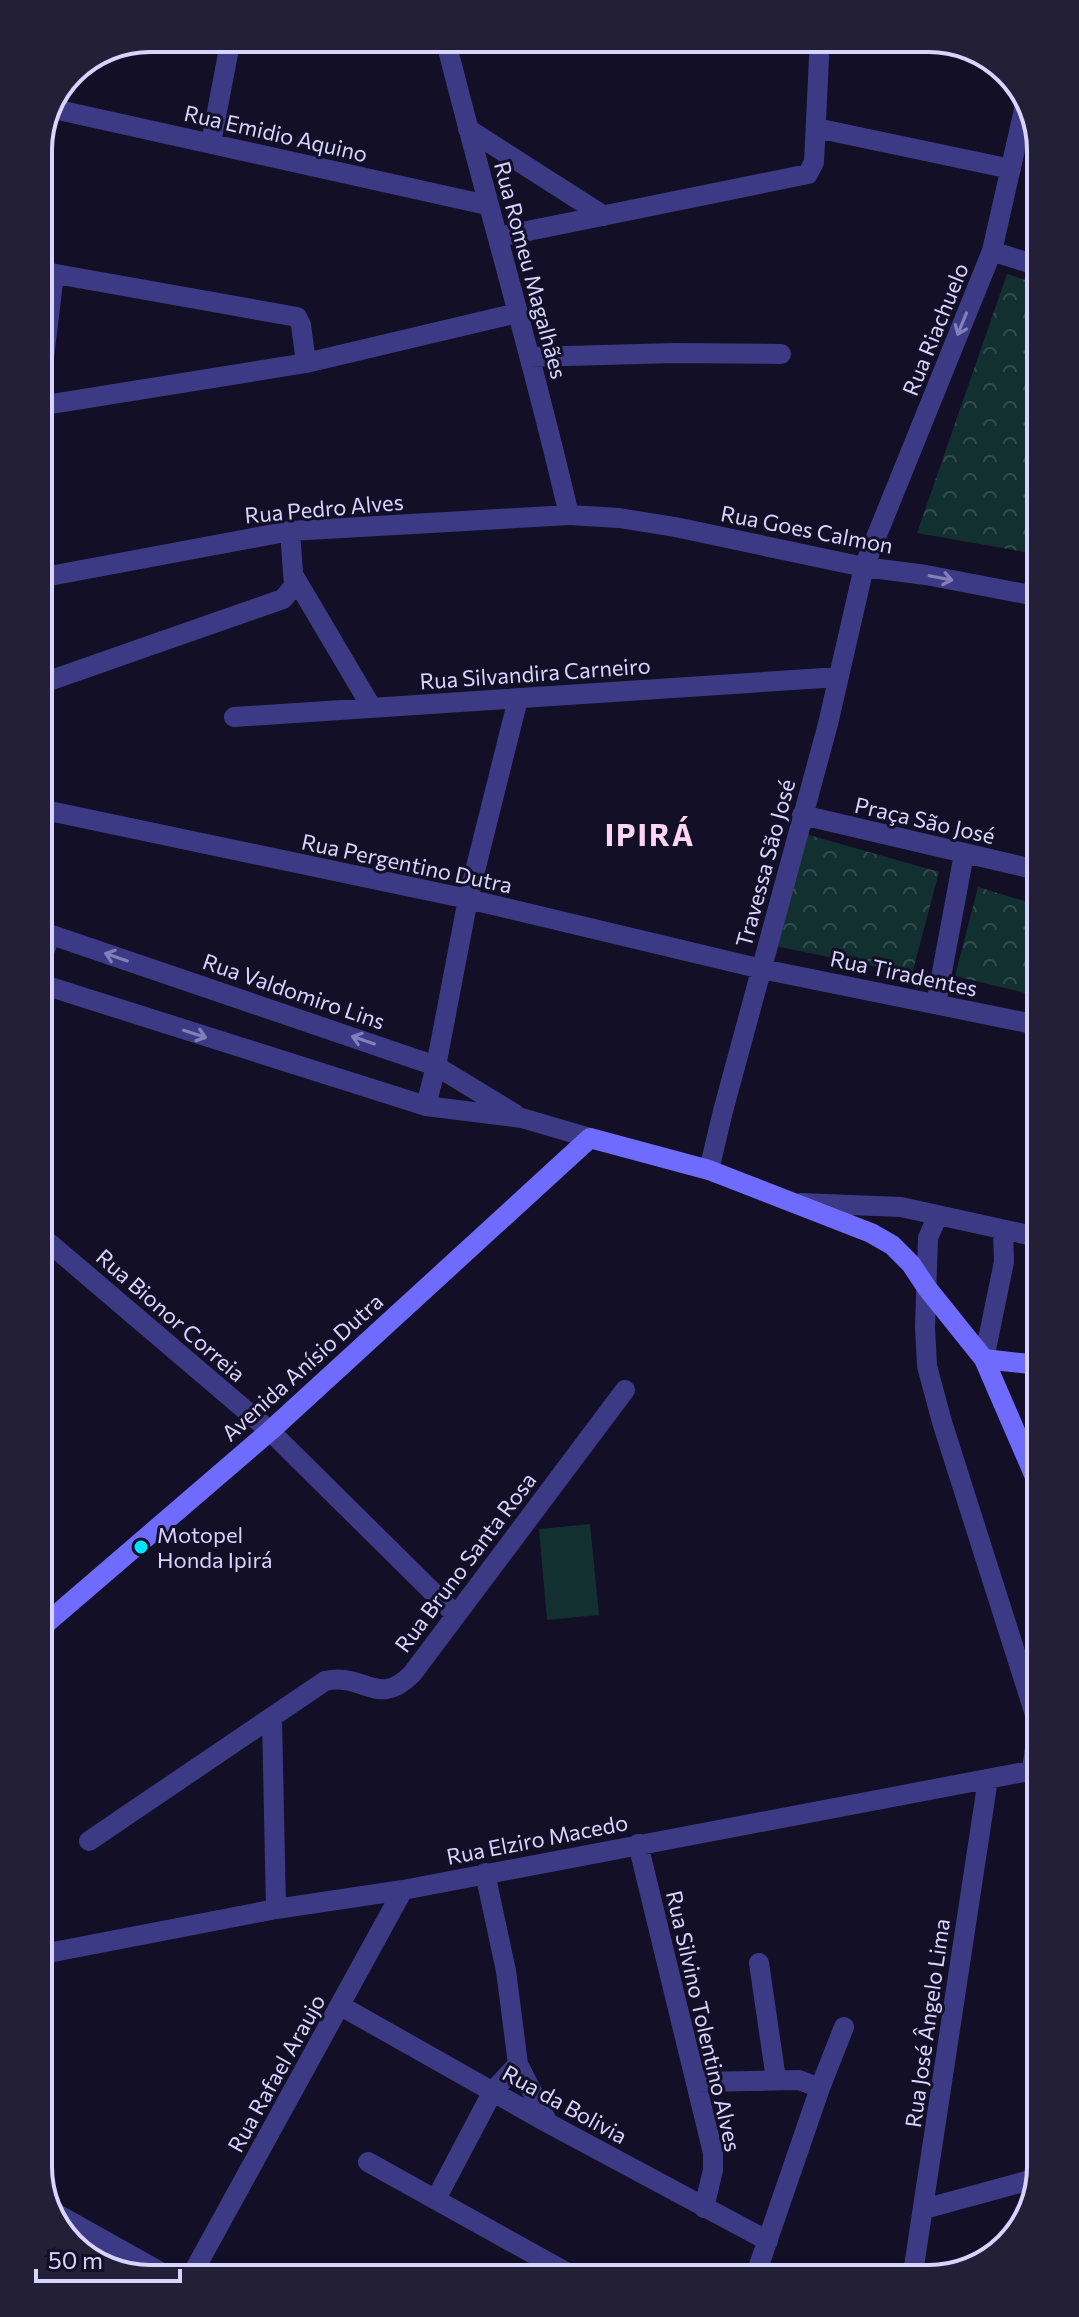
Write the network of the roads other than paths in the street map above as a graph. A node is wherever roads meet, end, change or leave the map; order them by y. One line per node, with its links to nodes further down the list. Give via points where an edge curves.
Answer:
1 (228, 52): 8 (street)
2 (449, 52): 7 (street, Rua Romeu Magalhães)
3 (819, 52): 6 (street)
4 (60, 110): 8 (street, Rua Emidio Aquino)
5 (1023, 122): 9 (street, Rua Riachuelo)
6 (816, 128): 9 (street); 11 (street, via 814,167 808,174)
7 (468, 129): 10 (street, Rua Romeu Magalhães); 11 (street)
8 (211, 143): 10 (street, Rua Emidio Aquino)
9 (1011, 169): 13 (street, Rua Riachuelo)
10 (487, 205): 12 (street, Rua Romeu Magalhães)
11 (604, 216): 12 (street)
12 (498, 237): 16 (street, Rua Romeu Magalhães)
13 (992, 251): 14 (street); 23 (street, Rua Riachuelo, one-way to 23)
14 (1027, 262)
15 (52, 274): 19 (street, via 297,317)
16 (517, 313): 18 (street, Rua Romeu Magalhães); 19 (street)
17 (781, 354): 18 (street)
18 (530, 357): 21 (street, Rua Romeu Magalhães)
19 (306, 363): 20 (street)
20 (52, 404)
21 (569, 515): 22 (street, Rua Pedro Alves); 23 (street, Rua Goes Calmon, via 675,527)
22 (290, 531): 24 (street, Rua Pedro Alves); 25 (street)
23 (864, 567): 26 (street, Rua Goes Calmon, one-way to 26); 27 (street, Travessa São José)
24 (52, 576)
25 (294, 576): 28 (street, via 294,586 283,599); 30 (street)
26 (1027, 594)
27 (839, 677): 29 (street, Rua Silvandira Carneiro); 33 (street, Travessa São José)
28 (52, 680)
29 (518, 699): 30 (street, Rua Silvandira Carneiro); 36 (street)
30 (372, 708): 31 (street, Rua Silvandira Carneiro)
31 (234, 717)
32 (52, 812): 36 (street, Rua Pergentino Dutra)
33 (802, 815): 34 (street, Praça São José); 38 (street, Travessa São José)
34 (964, 854): 35 (street, Praça São José); 40 (street)
35 (1027, 868)
36 (468, 899): 38 (street, Rua Pergentino Dutra); 42 (street)
37 (52, 935): 42 (street, Rua Valdomiro Lins, one-way to 37)
38 (762, 969): 40 (street, Rua Tiradentes); 46 (street, Travessa São José)
39 (52, 987): 43 (street, Rua Valdomiro Lins, one-way to 43)
40 (936, 1004): 41 (street, Rua Tiradentes)
41 (1027, 1023)
42 (436, 1066): 43 (street); 44 (street, Rua Valdomiro Lins)
43 (426, 1106): 44 (street, Rua Valdomiro Lins)
44 (522, 1118): 45 (street, Rua Valdomiro Lins)
45 (590, 1138): 46 (main road, Rua Valdomiro Lins); 56 (main road, Avenida Anísio Dutra)
46 (709, 1170): 47 (main road, Rua Valdomiro Lins)
47 (788, 1201): 48 (street, via 901,1207); 52 (main road, Rua Valdomiro Lins, via 892,1245)
48 (937, 1217): 49 (street); 52 (street, via 928,1238)
49 (1003, 1231): 50 (street); 53 (street, via 1004,1262)
50 (1027, 1235)
51 (52, 1245): 56 (street, Rua Bionor Correia)
52 (927, 1288): 53 (main road, Rua Valdomiro Lins); 60 (street, via 927,1366)
53 (984, 1359): 54 (main road); 57 (main road, Rua Valdomiro Lins)
54 (1027, 1364)
55 (625, 1390): 58 (street, Rua Bruno Santa Rosa)
56 (270, 1431): 58 (street, Rua Bionor Correia); 59 (main road, Avenida Anísio Dutra)
57 (1027, 1458)
58 (455, 1614): 61 (street, Rua Bruno Santa Rosa, via 400,1685 379,1690 342,1677 325,1681)
59 (52, 1618)
60 (1027, 1689)
61 (272, 1718): 64 (street, Rua Bruno Santa Rosa); 68 (street)
62 (1027, 1772): 63 (street, Rua Elziro Macedo)
63 (988, 1779): 65 (street, Rua Elziro Macedo); 83 (street, Rua José Ângelo Lima)
64 (89, 1841)
65 (638, 1844): 66 (street, Rua Elziro Macedo); 75 (street, Rua Silvino Tolentino Alves)
66 (485, 1873): 67 (street, Rua Elziro Macedo); 73 (street, via 506,1971)
67 (403, 1890): 68 (street, Rua Elziro Macedo); 71 (street, Rua Rafael Araujo)
68 (276, 1909): 69 (street, Rua Elziro Macedo)
69 (52, 1952)
70 (759, 1963): 74 (street)
71 (341, 2006): 77 (street, Rua da Bolivia); 87 (street, Rua Rafael Araujo)
72 (844, 2027): 76 (street)
73 (518, 2064): 77 (street); 78 (street)
74 (776, 2079): 75 (street); 76 (street)
75 (697, 2082): 82 (street, Rua Silvino Tolentino Alves, via 713,2153)
76 (820, 2088): 85 (street)
77 (493, 2091): 78 (street, Rua da Bolivia); 81 (street)
78 (548, 2123): 82 (street, Rua da Bolivia)
79 (368, 2162): 81 (street)
80 (1026, 2181): 83 (street)
81 (436, 2199): 88 (street)
82 (704, 2208): 85 (street, Rua da Bolivia)
83 (924, 2209): 90 (street, Rua José Ângelo Lima)
84 (67, 2219): 86 (street)
85 (768, 2241): 89 (street)
86 (148, 2265)
87 (197, 2265)
88 (553, 2265)
89 (759, 2265)
90 (914, 2265)

